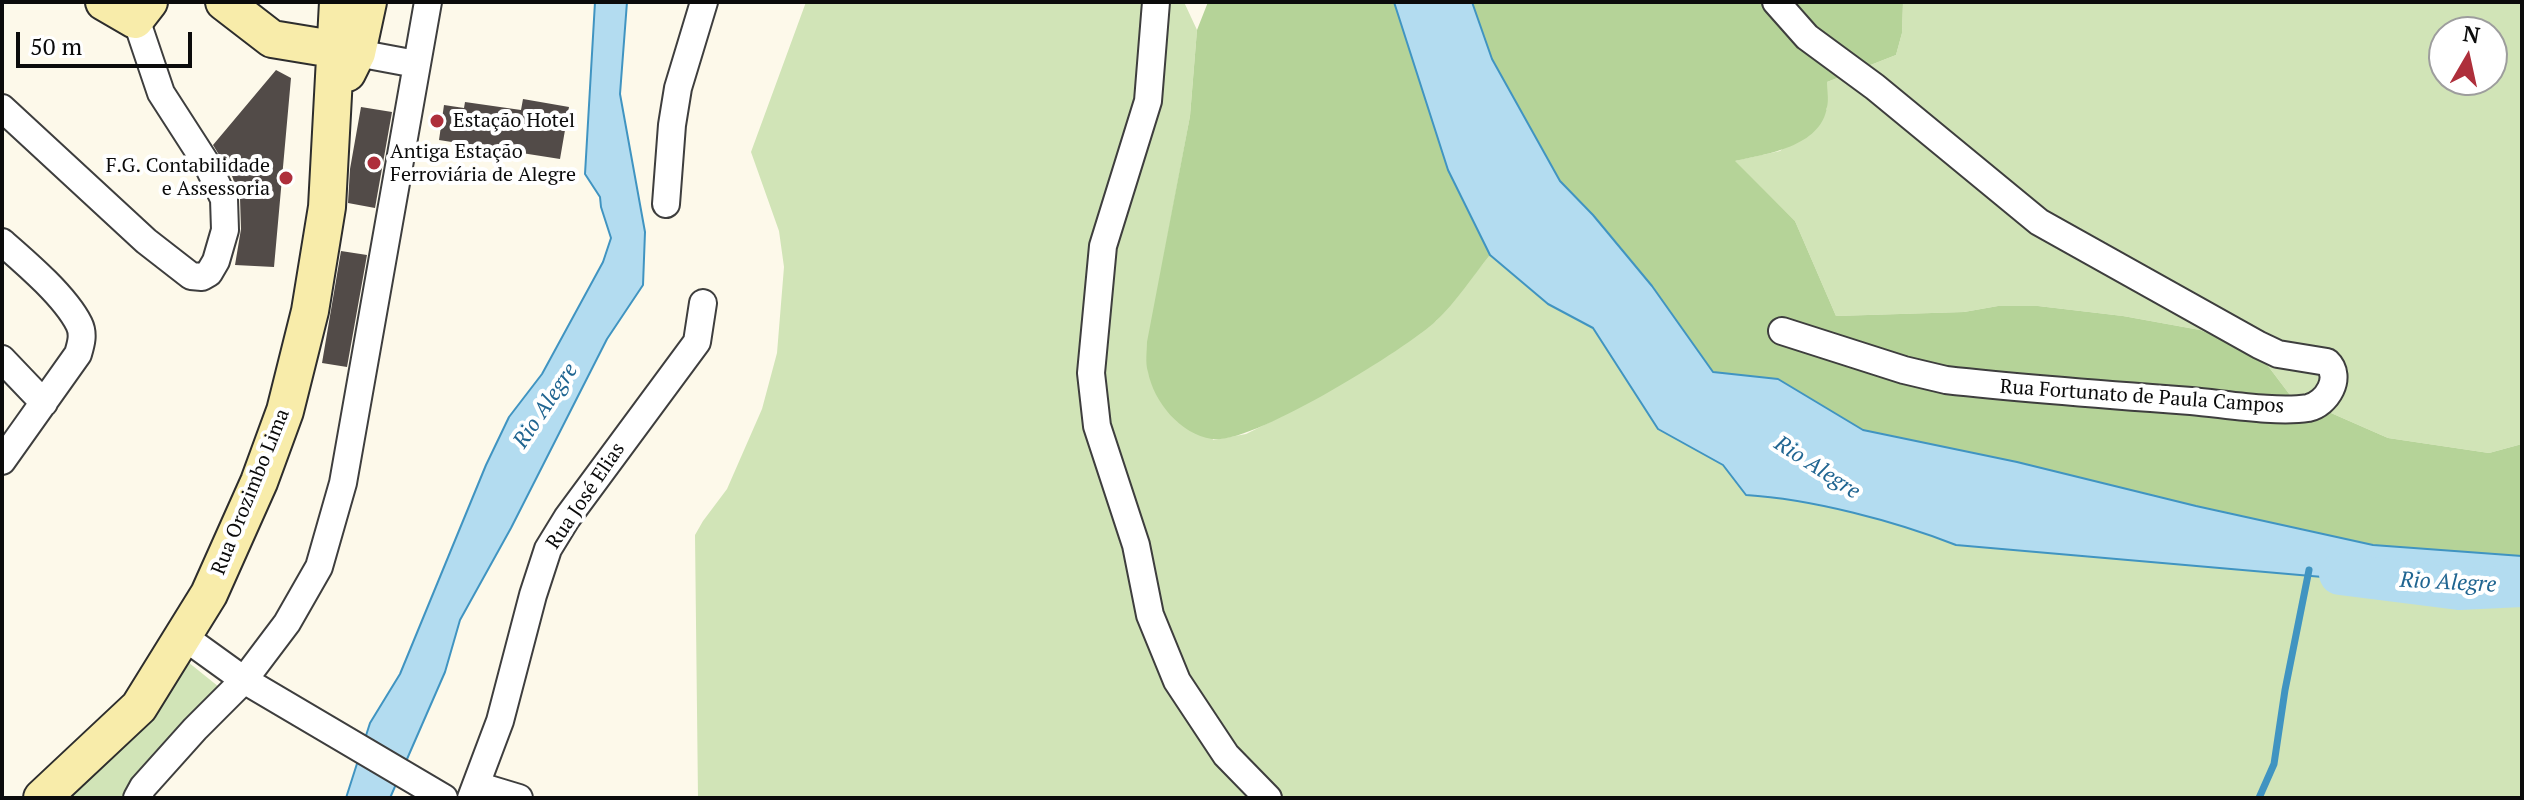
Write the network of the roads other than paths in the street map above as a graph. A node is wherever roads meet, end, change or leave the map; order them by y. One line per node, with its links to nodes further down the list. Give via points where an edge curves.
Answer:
1 (104, 2): 9 (main road)
2 (224, 2): 10 (main road, via 272,39)
3 (338, 2): 10 (main road)
4 (368, 2): 10 (main road)
5 (428, 2): 11 (street)
6 (704, 2): 13 (street, via 678,88)
7 (1156, 2): 27 (street, via 1148,101 1103,246 1091,373 1097,426 1136,545 1150,615 1177,681 1226,755)
8 (1776, 2): 16 (street, Rua Fortunato de Paula Campos, via 1807,37 2039,222 2259,345 2278,354 2327,362 2334,375 2329,394 2311,407 2237,405 1946,380)
9 (142, 11): 12 (street, via 161,93 224,199 225,230 209,273 191,276 146,241)
10 (346, 51): 11 (street); 20 (main road, Rua Orozimbo Lima, via 332,103 324,222 310,311 285,411 209,594)
11 (416, 64): 21 (street, via 343,483 319,567 287,623)
12 (2, 108)
13 (666, 204)
14 (2, 242): 18 (street, via 38,273 80,325 78,354)
15 (703, 303): 22 (street, Rua José Elias, via 697,342 548,549 500,721)
16 (1782, 331)
17 (2, 359): 18 (street)
18 (44, 403): 19 (street)
19 (2, 461)
20 (183, 636): 21 (street); 23 (main road, Rua Orozimbo Lima, via 139,707)
21 (244, 680): 24 (street); 25 (street)
22 (474, 791): 26 (street)
23 (42, 798)
24 (137, 798)
25 (444, 798)
26 (519, 798)
27 (1268, 798)

